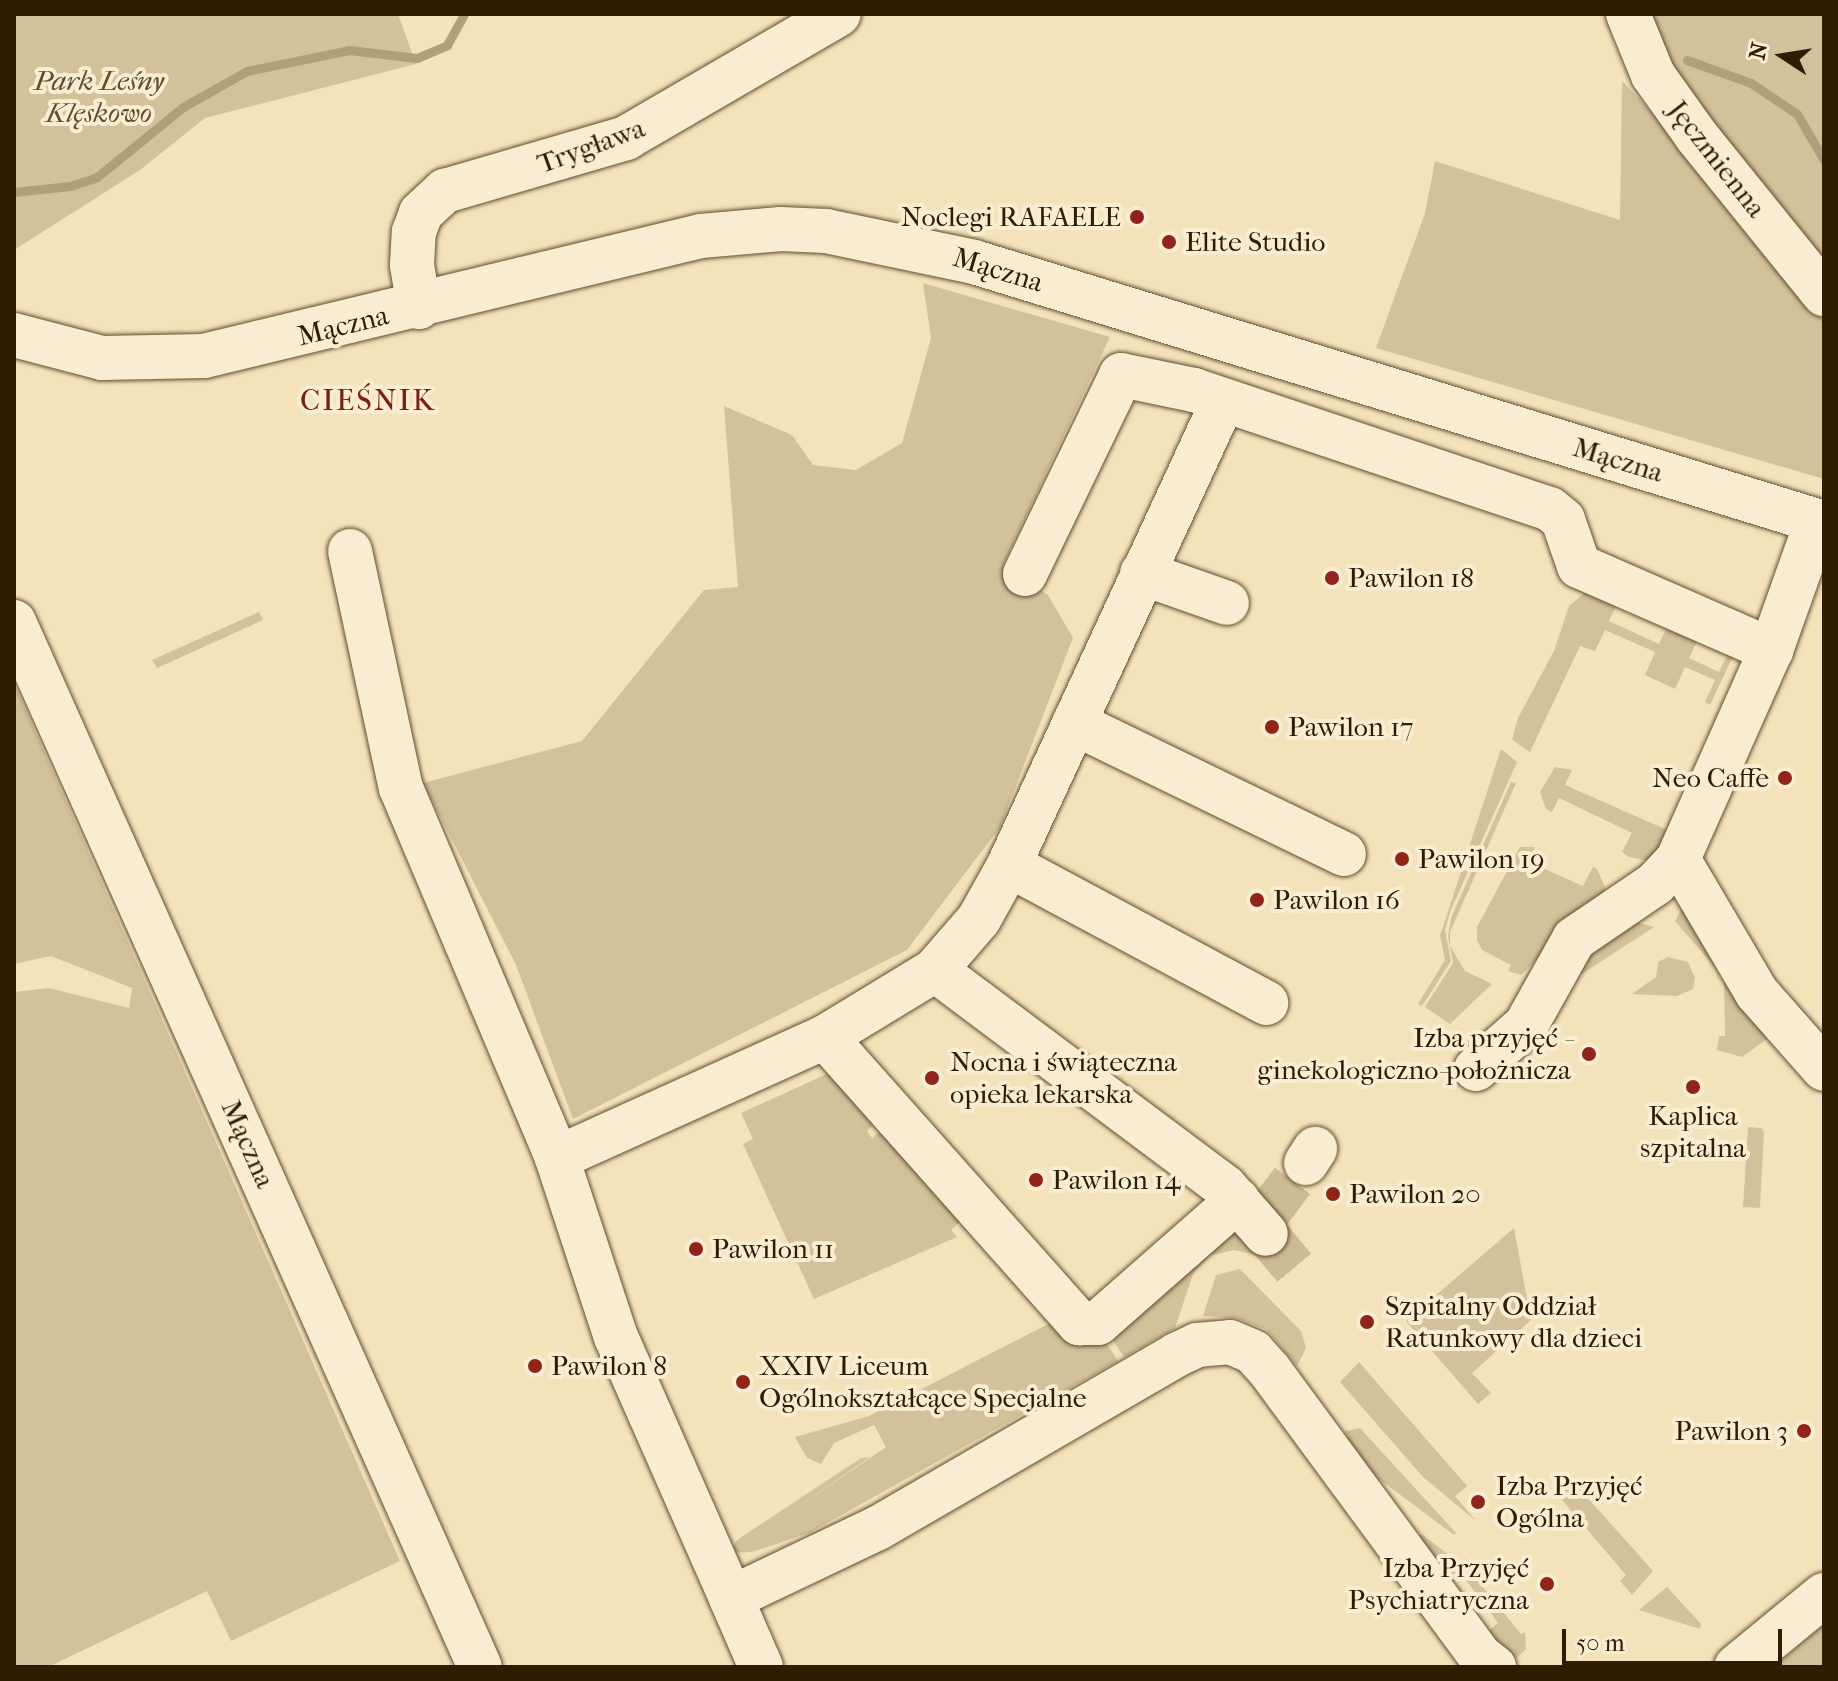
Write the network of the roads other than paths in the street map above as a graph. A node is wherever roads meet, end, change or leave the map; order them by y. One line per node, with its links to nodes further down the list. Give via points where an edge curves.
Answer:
1 (839, 14): 4 (street, Trygława, via 626,138 445,191 421,213 414,232 412,265)
2 (1628, 14): 3 (street, Jęczmienna, via 1653,75)
3 (1824, 294)
4 (419, 307): 5 (street, Mączna, via 701,236 781,229 857,235 922,248); 6 (street, Mączna, via 246,350 176,359 102,358)
5 (1140, 314): 7 (street); 9 (street, Mączna)
6 (14, 335)
7 (1121, 375): 8 (street); 12 (street)
8 (1223, 401): 11 (street); 15 (street, via 1550,509 1567,510 1579,566)
9 (1820, 522): 15 (street)
10 (350, 551): 25 (street, via 401,788)
11 (1142, 573): 13 (street); 16 (street)
12 (1025, 574)
13 (1227, 603)
14 (14, 622): 28 (street, Mączna)
15 (1771, 650): 18 (street)
16 (1074, 723): 17 (street); 19 (street)
17 (1344, 854)
18 (1678, 859): 23 (street, via 1655,884 1574,939 1526,1025); 24 (street, via 1757,993)
19 (1009, 865): 20 (street, via 979,919); 21 (street)
20 (935, 970): 22 (street); 22 (street, via 1257,1218 1098,1323 1079,1323)
21 (1266, 1003)
22 (825, 1037): 25 (street)
23 (1476, 1069)
24 (1824, 1069)
25 (557, 1158): 27 (street, via 616,1337)
26 (1824, 1595): 31 (street)
27 (731, 1598): 29 (street); 30 (street, via 878,1528 1176,1355 1197,1345 1230,1342 1253,1352 1270,1371 1480,1656)
28 (480, 1667)
29 (761, 1667)
30 (1494, 1667)
31 (1736, 1667)

